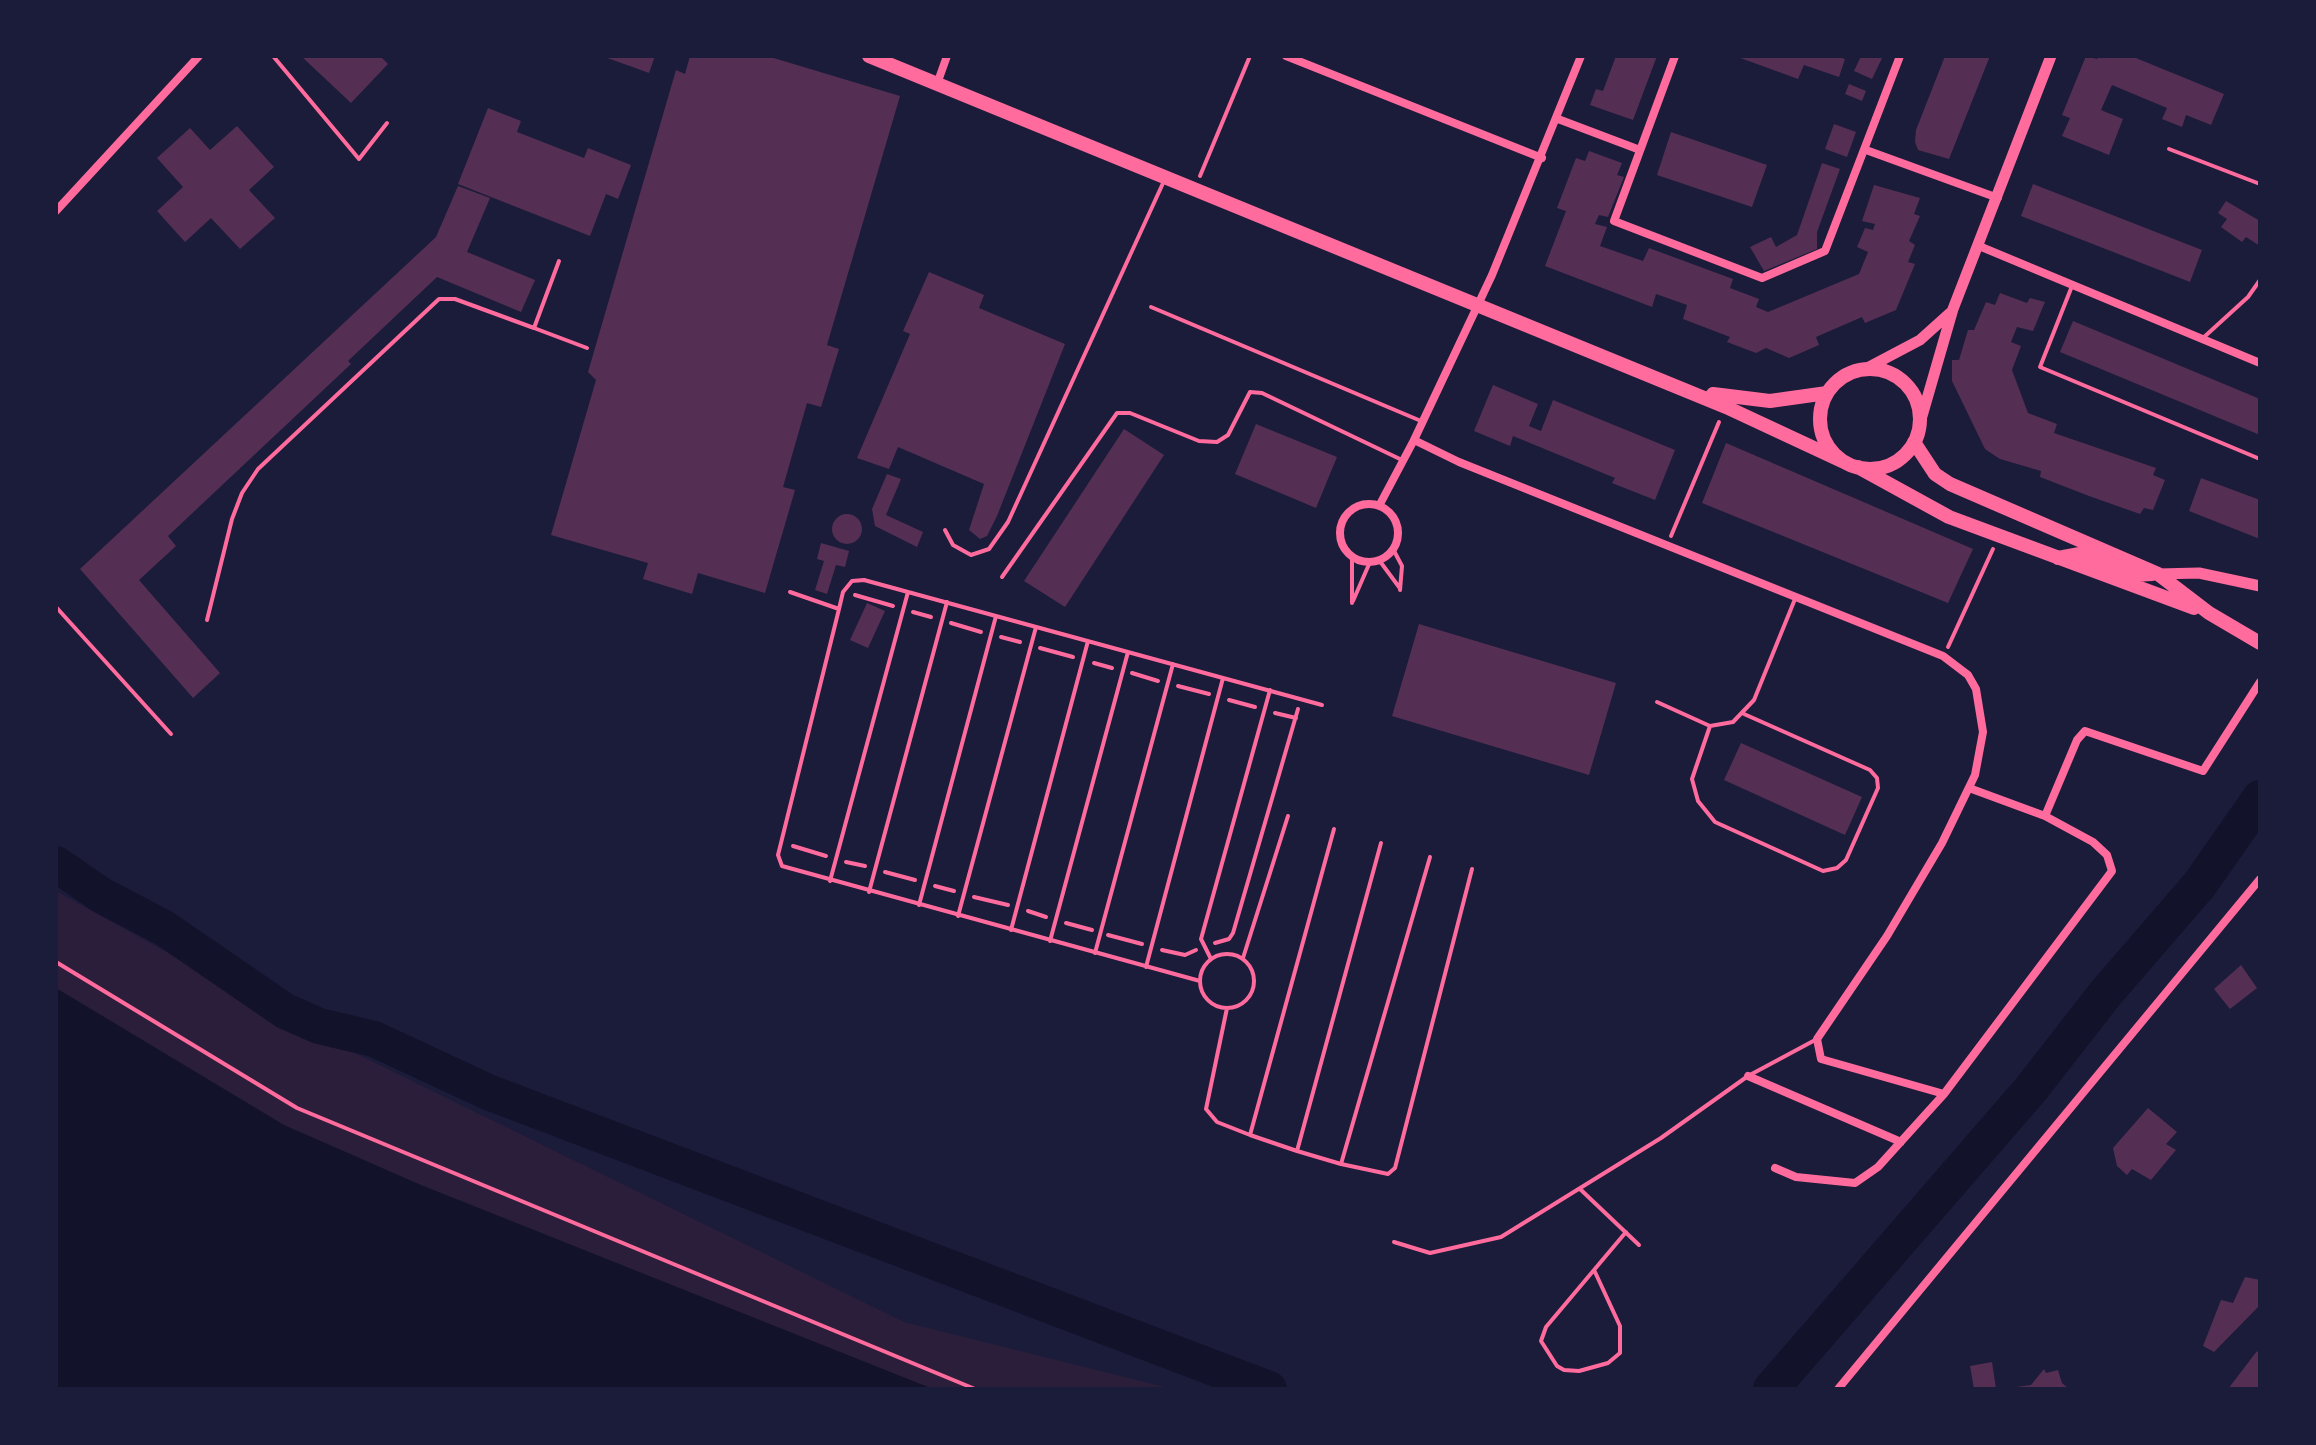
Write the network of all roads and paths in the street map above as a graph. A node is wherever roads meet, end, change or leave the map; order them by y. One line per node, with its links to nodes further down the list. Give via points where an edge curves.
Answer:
1 (199, 56): 22 (street)
2 (273, 56): 13 (lane, via 359,159)
3 (869, 56): 11 (main road)
4 (947, 56): 11 (street)
5 (1250, 56): 20 (path)
6 (1286, 56): 17 (street)
7 (1581, 56): 12 (street)
8 (1675, 56): 15 (street)
9 (1900, 56): 16 (street)
10 (2051, 56): 21 (street)
11 (937, 84): 18 (main road)
12 (1558, 119): 15 (street); 17 (street)
13 (387, 123)
14 (2169, 149): 19 (lane)
15 (1640, 150): 16 (street, via 1614,221 1762,278 1825,251)
16 (1866, 150): 21 (street)
17 (1542, 158): 28 (street)
18 (1165, 179): 20 (main road); 46 (lane, via 1008,522 989,549 971,555 953,545)
19 (2260, 184)
20 (1194, 190): 28 (main road)
21 (1998, 198): 23 (street)
22 (56, 211)
23 (1979, 246): 26 (street); 29 (street)
24 (559, 261): 30 (lane)
25 (2260, 280): 31 (lane)
26 (2072, 284): 31 (street); 42 (lane, via 2040,367)
27 (1151, 307): 38 (lane)
28 (1478, 307): 35 (main road); 38 (street)
29 (1953, 309): 34 (street, via 1920,340); 39 (street)
30 (534, 328): 32 (lane); 66 (lane, via 455,299 439,299 426,309 258,469 232,519)
31 (2203, 339): 33 (street)
32 (587, 348)
33 (2260, 363)
34 (1867, 368): 36 (main road, via 1837,381); 39 (main road, via 1899,378 1915,398)
35 (1677, 387): 36 (main road, via 1759,401); 37 (main road)
36 (1827, 393): 44 (main road, via 1820,423 1832,452)
37 (1726, 407): 44 (main road); 48 (path)
38 (1422, 421): 40 (street)
39 (1920, 423): 41 (main road)
40 (1414, 440): 43 (street); 48 (street)
41 (1914, 442): 44 (main road, via 1890,464); 53 (main road, via 1935,474 1950,484)
42 (2260, 459)
43 (1403, 460): 45 (street); 54 (lane, via 1262,393 1250,392 1228,435 1217,442 1199,441 1130,413 1117,413)
44 (1851, 464): 47 (main road, via 1949,517)
45 (1379, 506): 49 (street, via 1396,521); 50 (street, via 1355,508 1342,522 1341,541)
46 (945, 530)
47 (1999, 537): 51 (main road); 74 (path)
48 (1667, 545): 59 (street)
49 (1393, 549): 52 (street); 52 (lane, via 1402,566 1400,590 1390,571)
50 (1352, 556): 52 (street); 52 (lane, via 1352,603)
51 (2057, 558): 53 (main road, via 2085,553 2134,575); 64 (main road)
52 (1374, 561)
53 (2158, 574): 55 (street, via 2199,573); 64 (main road)
54 (1002, 577)
55 (2260, 586)
56 (790, 592): 62 (lane)
57 (843, 592): 58 (lane, via 852,581 864,580); 62 (lane); 63 (path)
58 (908, 592): 60 (lane); 63 (lane)
59 (1796, 597): 74 (street); 87 (lane)
60 (947, 602): 65 (lane); 67 (lane)
61 (56, 607): 90 (lane)
62 (839, 609): 95 (lane)
63 (903, 609): 67 (path); 98 (lane)
64 (2209, 613): 71 (main road)
65 (996, 616): 68 (lane); 69 (lane)
66 (207, 620)
67 (942, 621): 69 (path); 99 (lane)
68 (1036, 627): 70 (lane); 72 (lane)
69 (991, 634): 72 (path); 103 (lane)
70 (1088, 641): 73 (lane); 75 (lane)
71 (2260, 643)
72 (1031, 645): 75 (path); 105 (lane)
73 (1128, 652): 76 (lane); 77 (lane)
74 (1943, 656): 91 (street, via 1959,665 1976,689 1983,732)
75 (1083, 660): 77 (path); 107 (lane)
76 (1173, 664): 78 (lane); 80 (lane)
77 (1122, 671): 80 (path); 109 (lane)
78 (1223, 678): 81 (lane); 82 (lane)
79 (2260, 682): 93 (street, via 2203,771 2085,731)
80 (1168, 683): 82 (path); 111 (lane)
81 (1270, 690): 83 (lane); 86 (lane)
82 (1218, 697): 86 (path); 113 (lane)
83 (1301, 699): 85 (lane); 88 (path)
84 (1657, 702): 89 (lane)
85 (1322, 705)
86 (1265, 710): 88 (path); 114 (lane, via 1201,939)
87 (1744, 714): 89 (lane); 89 (lane, via 1870,770 1877,778 1878,788 1859,831 1837,868 1823,871 1715,822 1698,801 1692,779)
88 (1296, 718): 114 (path, via 1233,933)
89 (1710, 726)
90 (171, 734)
91 (1969, 788): 93 (street); 122 (street, via 1887,936)
92 (1288, 816): 116 (lane)
93 (2045, 816): 124 (street, via 2093,842 2107,855 2112,871)
94 (1334, 829): 125 (lane)
95 (780, 843): 98 (path); 102 (lane, via 782,866)
96 (1381, 843): 127 (lane)
97 (1430, 857): 128 (lane)
98 (836, 859): 99 (path); 102 (lane)
99 (876, 869): 103 (path); 104 (lane)
100 (1472, 869): 128 (lane, via 1395,1168 1388,1174)
101 (2260, 879): 136 (street)
102 (830, 881): 104 (lane)
103 (925, 883): 105 (path); 106 (lane)
104 (869, 892): 106 (lane)
105 (964, 894): 107 (path); 108 (lane)
106 (919, 905): 108 (lane)
107 (1017, 907): 109 (path); 110 (lane)
108 (958, 916): 110 (lane)
109 (1056, 920): 111 (path); 112 (lane)
110 (1011, 930): 112 (lane)
111 (1101, 933): 113 (path); 115 (lane)
112 (1050, 941): 115 (lane)
113 (1152, 946): 114 (path, via 1185,955); 119 (lane)
114 (1204, 946): 117 (lane)
115 (1095, 953): 119 (lane)
116 (1243, 958): 117 (lane, via 1227,954); 121 (lane, via 1253,972 1253,989 1243,1003)
117 (1211, 959): 120 (lane)
118 (56, 962): 135 (path, via 297,1108)
119 (1146, 967): 120 (lane)
120 (1200, 981): 121 (lane, via 1211,1003)
121 (1227, 1008): 125 (lane, via 1206,1109 1217,1122)
122 (1817, 1039): 123 (lane); 124 (street, via 1821,1059)
123 (1748, 1076): 126 (street); 130 (lane)
124 (1944, 1094): 126 (street)
125 (1250, 1135): 127 (lane)
126 (1901, 1142): 129 (street, via 1855,1183 1796,1177)
127 (1297, 1151): 128 (lane)
128 (1341, 1164)
129 (1775, 1168)
130 (1580, 1189): 131 (lane); 132 (lane, via 1501,1237 1430,1253)
131 (1626, 1232): 133 (lane); 134 (lane)
132 (1394, 1242)
133 (1639, 1245)
134 (1595, 1272): 134 (lane, via 1546,1327 1541,1341 1564,1370 1608,1363 1620,1353 1620,1326)
135 (975, 1389)
136 (1838, 1389)

